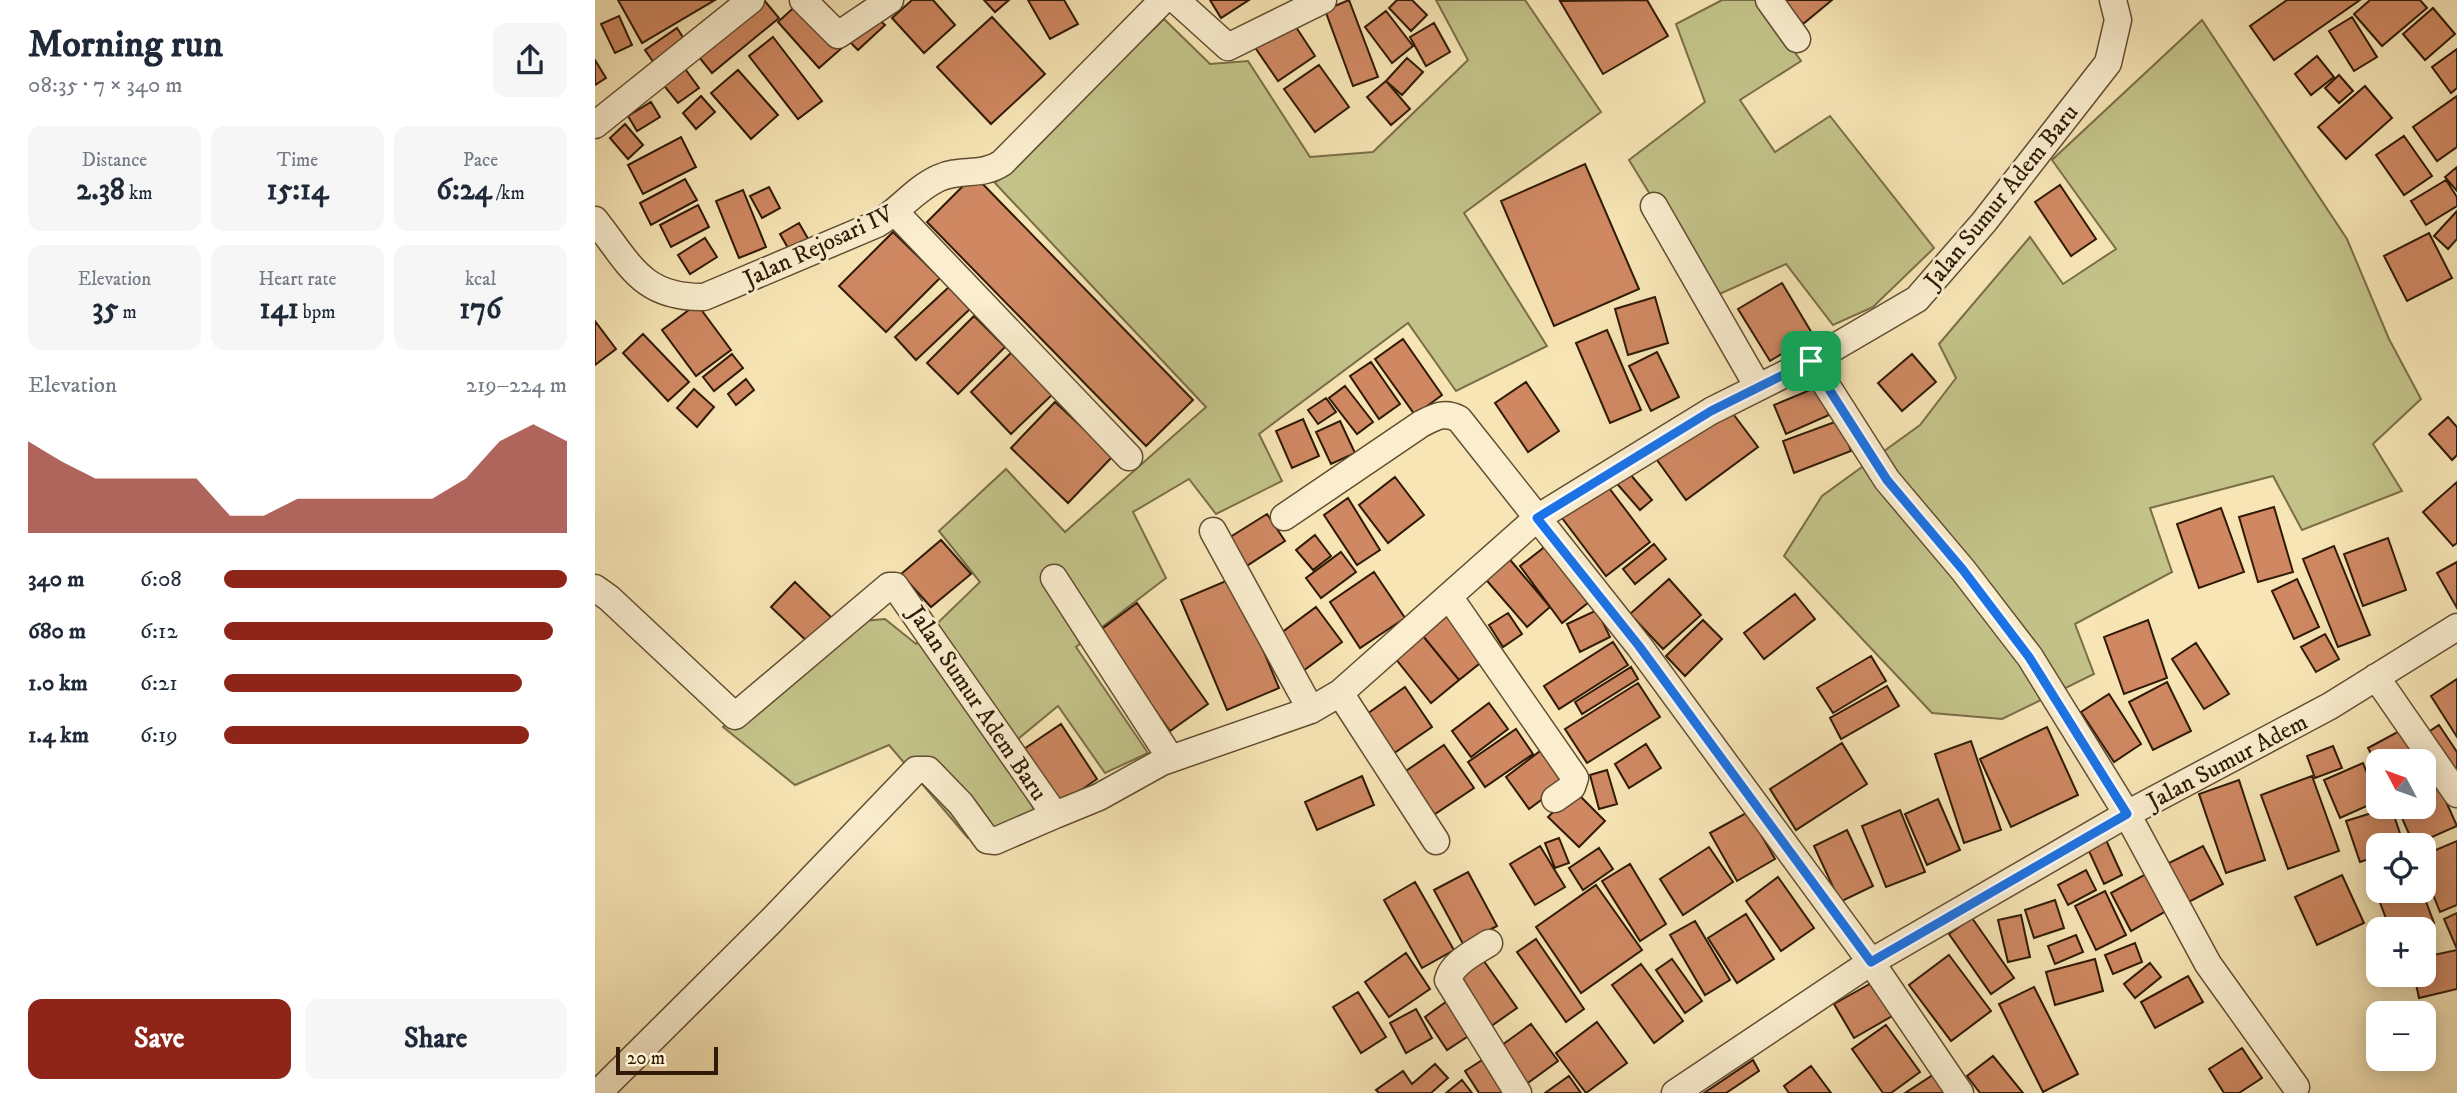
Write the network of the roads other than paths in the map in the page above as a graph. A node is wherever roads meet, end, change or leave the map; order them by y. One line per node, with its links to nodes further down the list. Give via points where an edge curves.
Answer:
1 (751, 0): 10 (street)
2 (803, 0): 3 (street, via 838,35)
3 (890, 0)
4 (1163, 0): 12 (street, Jalan Rejosari IV, via 1002,163 991,170 937,178)
5 (1175, 0): 6 (street, via 1228,47)
6 (1323, 0)
7 (1769, 0): 9 (street)
8 (2113, 0): 14 (street, Jalan Sumur Adem Baru, via 2118,20 2108,63 1984,222 1917,299)
9 (1797, 39)
10 (595, 125)
11 (1654, 206): 15 (street)
12 (896, 214): 13 (street, Jalan Rejosari IV, via 704,297 666,293 643,281); 16 (street)
13 (595, 220)
14 (1811, 361): 15 (street, Jalan Sumur Adem Baru); 30 (street, via 1887,480 2029,657)
15 (1758, 387): 18 (street, Jalan Sumur Adem Baru)
16 (1129, 457)
17 (1284, 517): 18 (street, via 1421,424 1450,415 1469,430)
18 (1537, 518): 22 (street, Jalan Sumur Adem Baru); 34 (street, via 1639,646)
19 (1213, 531): 26 (street)
20 (1054, 578): 27 (street)
21 (595, 588): 31 (street, Jalan Sumur Adem Baru, via 735,716 895,586)
22 (1450, 598): 25 (street, Jalan Sumur Adem Baru); 29 (street, via 1574,778 1572,787)
23 (2457, 627): 24 (street, Jalan Sumur Adem)
24 (2376, 677): 28 (street); 30 (street, Jalan Sumur Adem)
25 (1340, 693): 26 (street, Jalan Sumur Adem Baru); 32 (street)
26 (1311, 710): 27 (street, Jalan Sumur Adem Baru)
27 (1171, 759): 31 (street, Jalan Sumur Adem Baru)
28 (2457, 794)
29 (1555, 799)
30 (2127, 814): 34 (street, Jalan Sumur Adem); 35 (street, via 2208,964)
31 (1055, 815): 36 (street, via 995,841 986,840 961,804 928,770 916,770)
32 (1436, 841)
33 (1489, 943): 37 (street, via 1469,955 1448,980)
34 (1871, 962): 38 (street, Jalan Sumur Adem); 39 (street)
35 (2296, 1087)
36 (597, 1092)
37 (1518, 1093)
38 (1675, 1093)
39 (1960, 1093)

